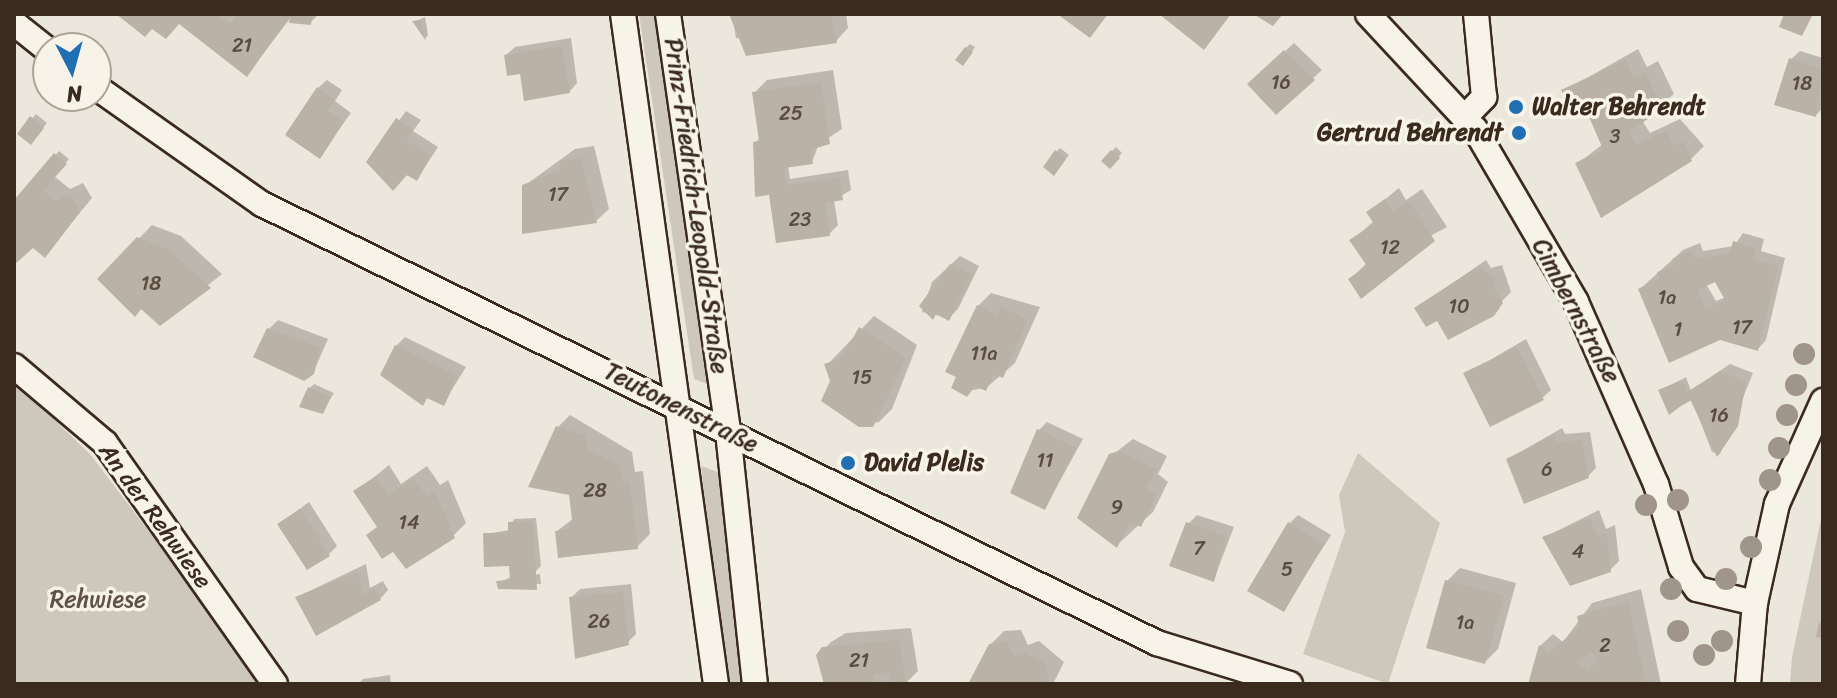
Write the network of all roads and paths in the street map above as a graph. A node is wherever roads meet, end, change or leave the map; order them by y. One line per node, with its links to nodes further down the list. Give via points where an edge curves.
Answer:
1 (623, 14): 11 (street, Prinz-Friedrich-Leopold-Straße)
2 (668, 14): 12 (street, Prinz-Friedrich-Leopold-Straße)
3 (1368, 14): 8 (street, Cimbernstraße)
4 (1476, 14): 8 (street, via 1484,97)
5 (14, 23): 6 (street)
6 (32, 37)
7 (112, 98): 11 (street, Teutonenstraße, via 262,204)
8 (1465, 117): 13 (street, Cimbernstraße, via 1582,315 1656,484 1681,567 1697,589)
9 (14, 366): 14 (street, An der Rehwiese, via 105,443)
10 (1823, 401): 13 (street, via 1790,465)
11 (682, 407): 12 (street, Teutonenstraße); 15 (street, Prinz-Friedrich-Leopold-Straße)
12 (728, 432): 16 (street, Prinz-Friedrich-Leopold-Straße); 17 (street, Teutonenstraße, via 1157,643)
13 (1755, 603): 18 (street)
14 (275, 684)
15 (716, 684)
16 (755, 684)
17 (1290, 684)
18 (1748, 684)

